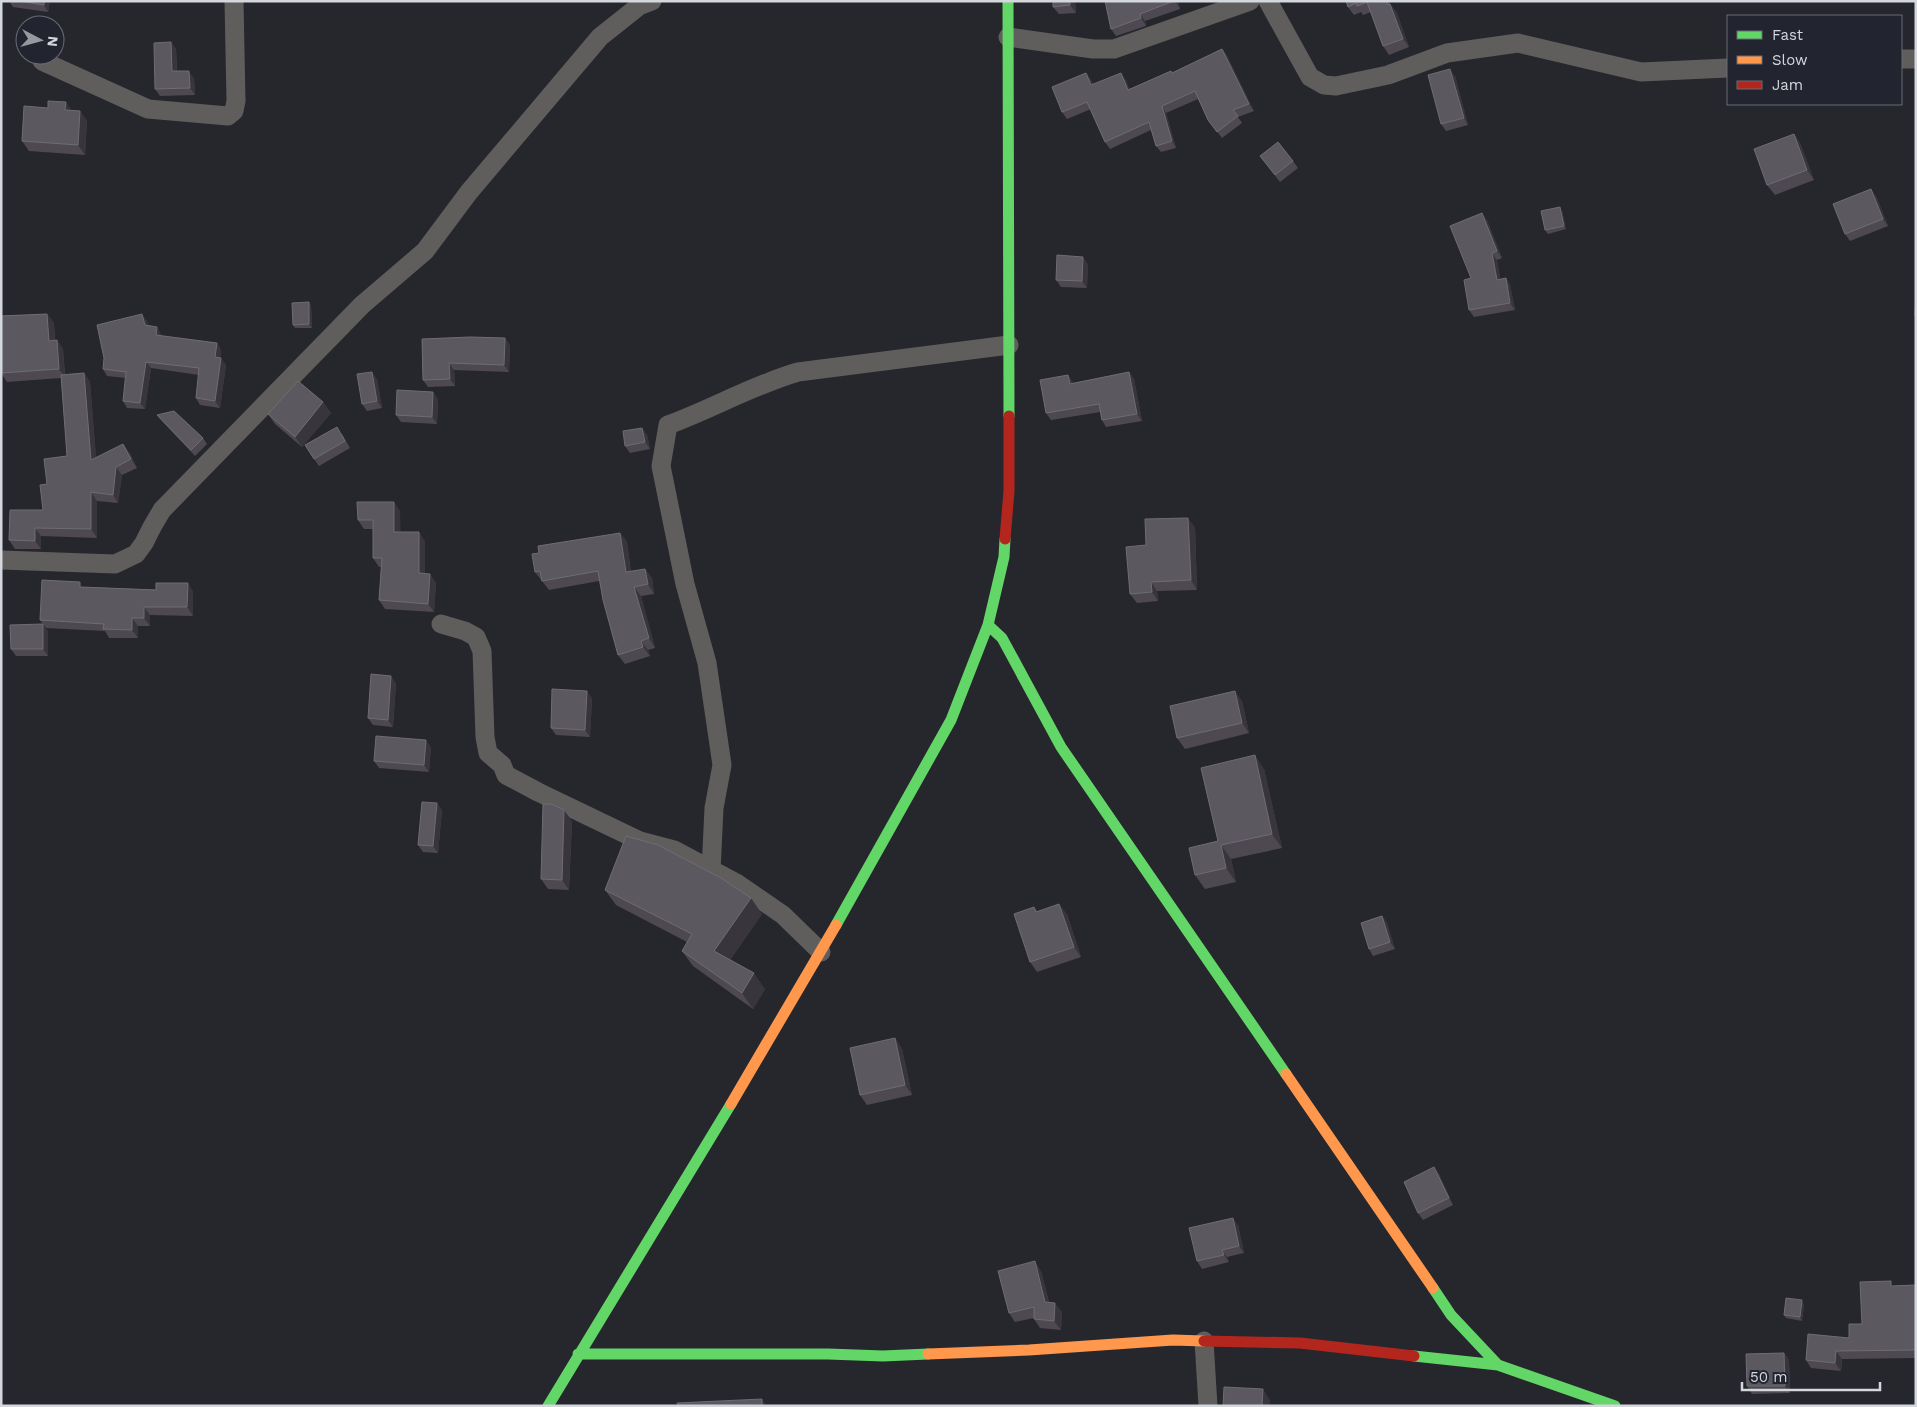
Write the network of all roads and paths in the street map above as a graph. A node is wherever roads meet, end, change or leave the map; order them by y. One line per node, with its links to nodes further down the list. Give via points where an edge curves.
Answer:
1 (234, 1): 9 (street, via 236,101 234,111 228,116 148,109)
2 (652, 1): 12 (street, via 639,6 600,37 469,192 425,251 362,305 162,510 136,554 115,564)
3 (1008, 1): 6 (street)
4 (1250, 1): 6 (street, via 1114,49)
5 (1268, 1): 10 (street, via 1310,77 1324,85 1336,86 1388,75 1447,53 1518,44 1642,72)
6 (1008, 37): 11 (street)
7 (1902, 59): 8 (street)
8 (1916, 59)
9 (51, 65)
10 (1727, 68)
11 (1009, 345): 14 (street, via 1010,491 1004,558); 15 (street, via 798,372 668,425 661,466 685,584 707,663 722,765 714,808)
12 (1, 560)
13 (441, 624): 15 (street, via 476,637 482,651 488,753 502,765 506,775 640,841 674,850)
14 (988, 625): 16 (street, via 951,720); 19 (street, via 1002,638 1061,747 1451,1315)
15 (711, 871): 16 (street, via 738,884 783,914)
16 (821, 952): 18 (street)
17 (1204, 1340): 18 (street, via 883,1356); 19 (street, via 1300,1343); 21 (street)
18 (578, 1354): 20 (street)
19 (1498, 1365): 22 (street)
20 (548, 1406)
21 (1208, 1406)
22 (1615, 1406)

